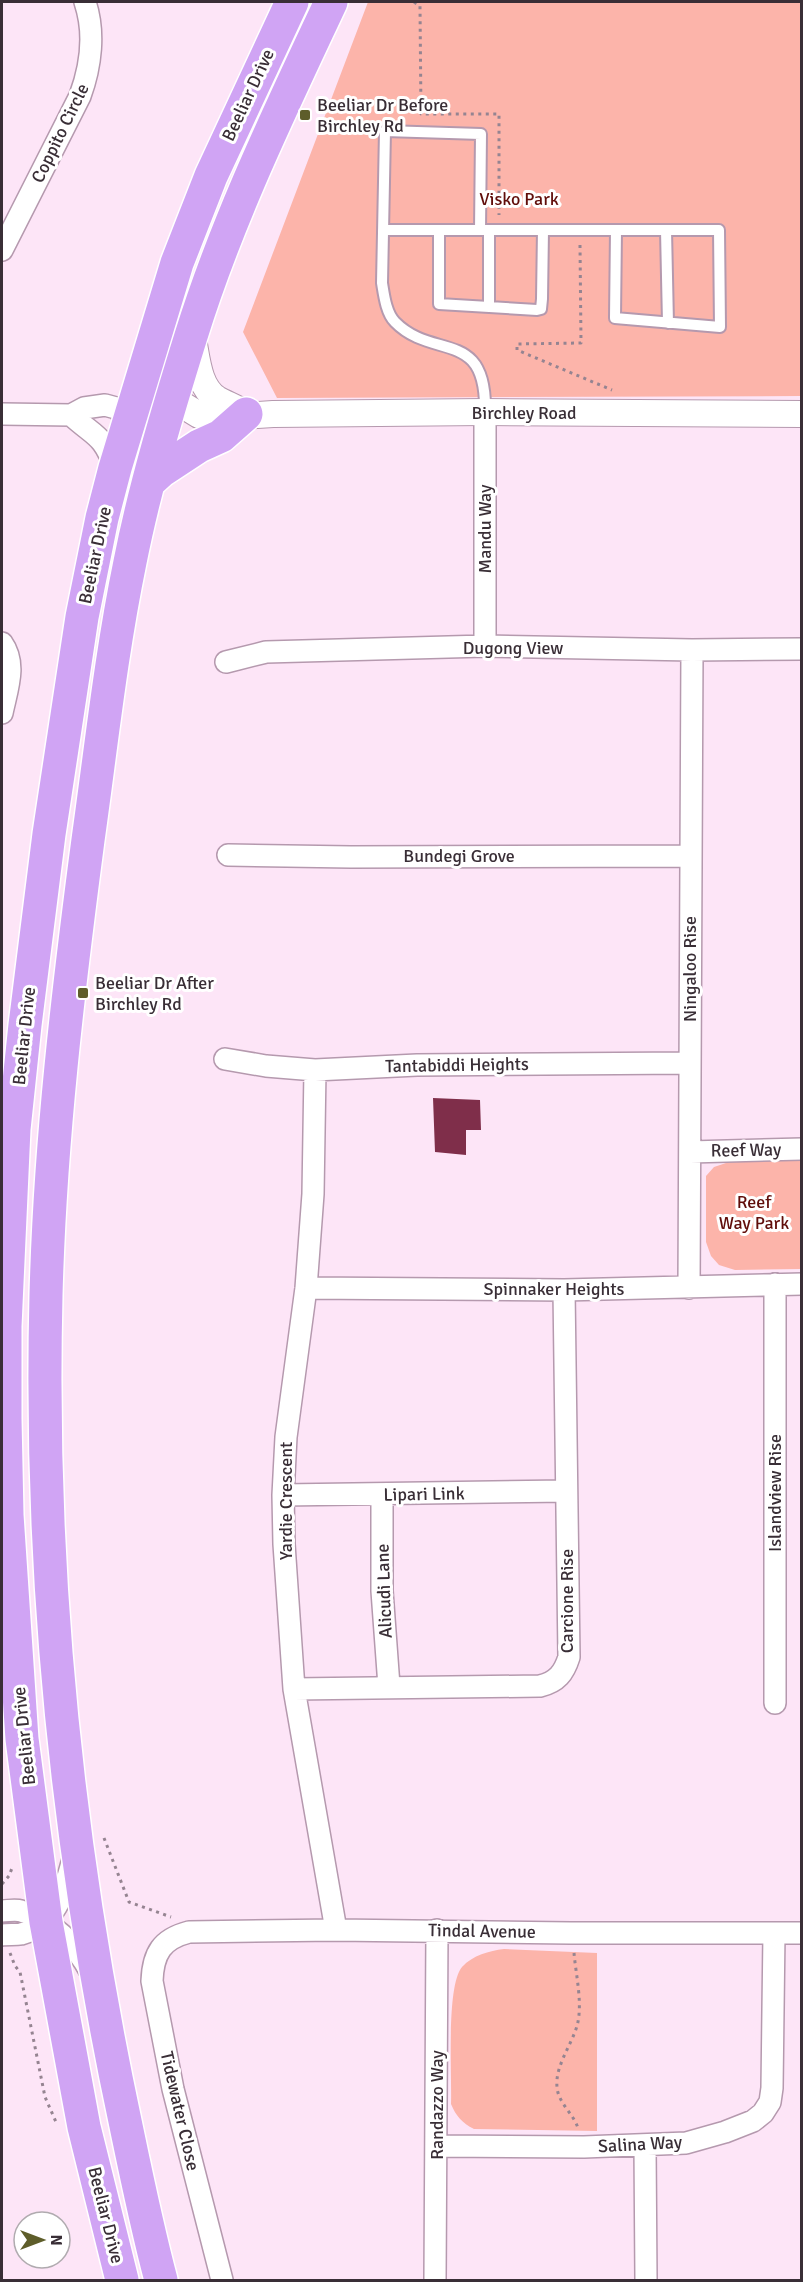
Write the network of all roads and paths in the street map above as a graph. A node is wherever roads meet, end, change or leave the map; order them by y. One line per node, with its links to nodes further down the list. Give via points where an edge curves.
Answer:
1 (85, 2): 6 (street, Coppito Circle, via 90,35 87,76 80,96)
2 (292, 2): 13 (highway, Beeliar Drive)
3 (331, 2): 5 (highway, Beeliar Drive)
4 (414, 2): 9 (path, via 420,6 421,114 499,114)
5 (297, 75): 13 (highway, via 299,54 292,45 280,57 203,222); 18 (highway, Beeliar Drive, via 236,212)
6 (8, 222): 14 (street, Coppito Circle)
7 (383, 230): 8 (lane); 9 (lane, via 385,131 481,134); 20 (lane, via 384,298 393,321 421,338 470,358 485,389)
8 (439, 230): 9 (lane); 15 (lane, via 439,304)
9 (489, 230): 10 (lane); 15 (lane)
10 (543, 230): 11 (lane); 15 (lane, via 542,309)
11 (616, 230): 12 (lane); 16 (lane, via 615,318)
12 (666, 230): 16 (lane); 16 (lane, via 719,230 720,327)
13 (186, 238): 17 (highway, Beeliar Drive)
14 (2, 250)
15 (489, 308)
16 (668, 323)
17 (157, 326): 19 (street, via 160,358); 25 (highway, Beeliar Drive)
18 (192, 334): 19 (highway, Beeliar Drive); 22 (street, Birchley Road, via 206,388)
19 (173, 399): 22 (street, Birchley Road, via 210,418); 27 (highway, Beeliar Drive)
20 (485, 412): 22 (street, Birchley Road); 23 (street, Birchley Road); 30 (street, Mandu Way)
21 (2, 414): 24 (street)
22 (246, 414): 27 (highway, via 221,436 161,471)
23 (801, 414)
24 (71, 415): 25 (street, via 84,408 105,405 116,408); 26 (street, via 96,433)
25 (129, 420): 26 (highway, Beeliar Drive); 27 (street)
26 (115, 468): 35 (highway, Beeliar Drive, via 91,569)
27 (153, 469): 28 (highway, Beeliar Drive)
28 (131, 555): 35 (highway, via 112,584 84,735 78,742); 56 (highway, Beeliar Drive, via 111,674 69,992 54,1134 46,1293 49,1566)
29 (2, 642): 34 (street, via 10,656 11,671)
30 (485, 646): 32 (street, Dugong View); 33 (street, Dugong View, via 266,652)
31 (801, 649): 32 (street, Dugong View)
32 (692, 650): 37 (street, Ningaloo Rise)
33 (226, 662)
34 (2, 713)
35 (64, 739): 43 (highway, Beeliar Drive, via 25,1025)
36 (228, 855): 37 (street, Bundegi Grove)
37 (689, 856): 39 (street, Ningaloo Rise)
38 (225, 1059): 40 (street, Tantabiddi Heights)
39 (690, 1063): 40 (street, Tantabiddi Heights, via 417,1065); 42 (street, Ningaloo Rise)
40 (315, 1070): 46 (street, Yardie Crescent, via 314,1194)
41 (801, 1149): 42 (street, Reef Way)
42 (690, 1152): 47 (street, Ningaloo Rise)
43 (5, 1234): 49 (highway, Beeliar Drive)
44 (775, 1284): 45 (street, Spinnaker Heights); 47 (street, Spinnaker Heights); 55 (street, Islandview Rise)
45 (801, 1284)
46 (306, 1288): 48 (street, Spinnaker Heights); 52 (street, Yardie Crescent, via 286,1437)
47 (688, 1288): 48 (street, Spinnaker Heights)
48 (564, 1290): 50 (street, Carcione Rise)
49 (3, 1325): 59 (highway, Beeliar Drive, via 7,1515 16,1660 22,1739)
50 (566, 1491): 51 (street, Lipari Link); 53 (street, Carcione Rise, via 569,1657 560,1677 540,1686)
51 (381, 1494): 52 (street, Lipari Link); 53 (street, Alicudi Lane, via 382,1591)
52 (283, 1495): 54 (street, Yardie Crescent)
53 (389, 1686): 54 (street, Carcione Rise)
54 (294, 1689): 60 (street, Yardie Crescent)
55 (775, 1703)
56 (88, 1840): 58 (path, via 129,1902); 59 (street); 67 (highway, Beeliar Drive)
57 (2, 1911): 59 (street, via 19,1910)
58 (174, 1918)
59 (46, 1922): 65 (street, via 21,1934); 67 (street, via 74,1947); 71 (highway, Beeliar Drive, via 84,2127)
60 (336, 1930): 61 (street, Tindal Avenue); 66 (street, Tindal Avenue, via 189,1932)
61 (437, 1930): 62 (street, Tindal Avenue); 68 (street, Randazzo Way)
62 (572, 1933): 63 (street, Tindal Avenue); 70 (path, via 580,2012 557,2073 556,2089 575,2118)
63 (774, 1933): 64 (street, Tindal Avenue); 69 (street, Salina Way, via 772,2088 766,2107 753,2121 725,2132 686,2144)
64 (801, 1933)
65 (2, 1935)
66 (165, 1942): 73 (street, Tidewater Close, via 152,1966 152,1981 173,2090)
67 (98, 1984): 72 (highway, Beeliar Drive)
68 (437, 2146): 70 (street, Salina Way); 74 (street, Randazzo Way)
69 (645, 2146): 70 (street, Salina Way); 75 (street)
70 (584, 2147)
71 (122, 2280)
72 (161, 2280)
73 (222, 2280)
74 (435, 2280)
75 (646, 2280)

